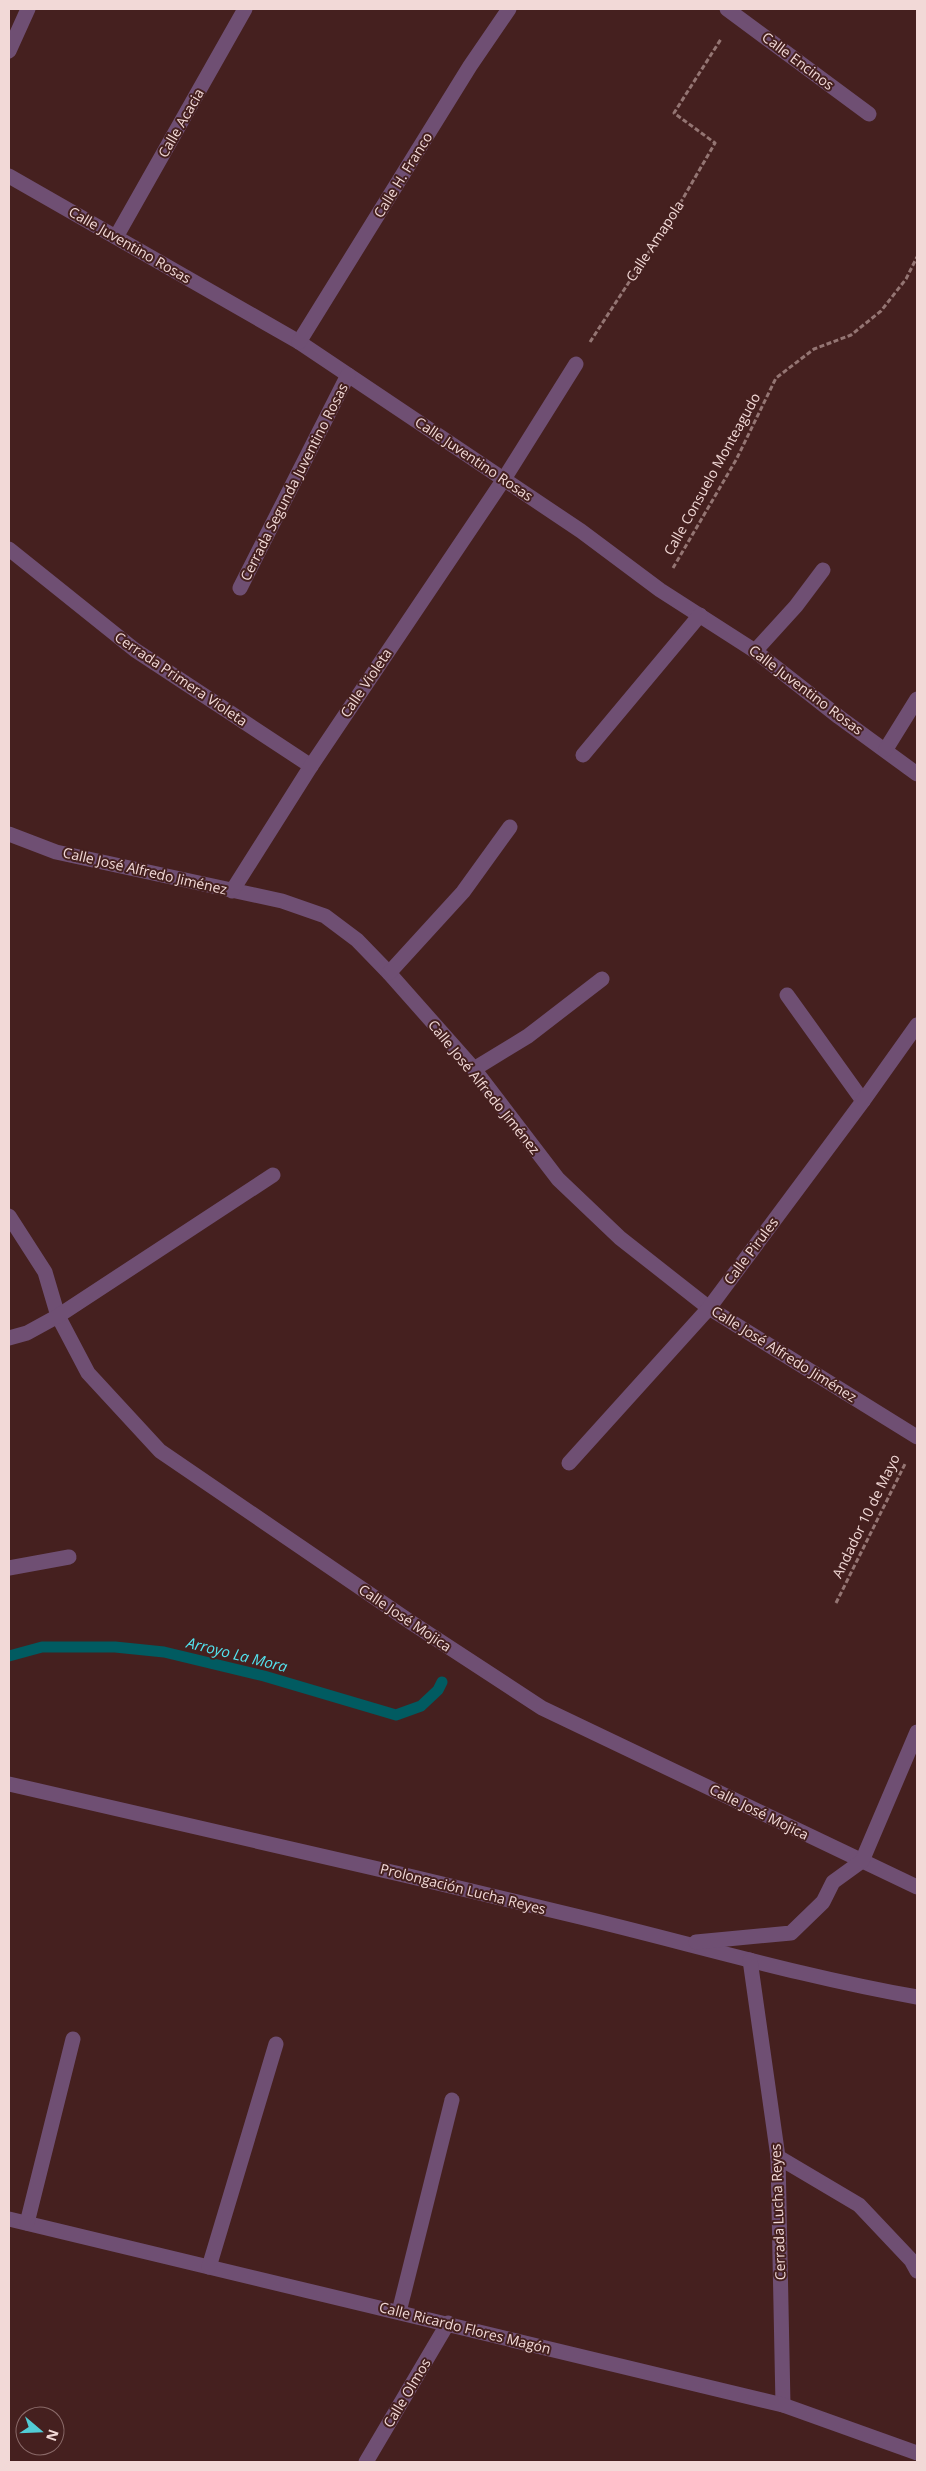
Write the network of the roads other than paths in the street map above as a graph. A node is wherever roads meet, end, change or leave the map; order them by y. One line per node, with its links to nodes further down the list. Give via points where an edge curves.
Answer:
1 (28, 9): 5 (street)
2 (245, 9): 8 (street, Calle Acacia)
3 (509, 9): 9 (street, Calle H. Franco, via 470,66)
4 (732, 12): 6 (street, Calle Encinos)
5 (9, 51)
6 (869, 114)
7 (9, 176): 8 (street, Calle Juventino Rosas)
8 (116, 237): 9 (street, Calle Juventino Rosas)
9 (299, 342): 11 (street, Calle Juventino Rosas)
10 (576, 364): 12 (street)
11 (348, 375): 12 (street, Calle Juventino Rosas); 15 (street, Cerrada Segunda Juventino Rosas)
12 (504, 479): 16 (street, Calle Juventino Rosas); 21 (street, Calle Violeta)
13 (9, 549): 21 (street, Cerrada Primera Violeta, via 135,650)
14 (823, 570): 17 (street)
15 (240, 588)
16 (700, 615): 17 (street, Calle Juventino Rosas); 20 (street)
17 (755, 651): 19 (street, Calle Juventino Rosas, via 839,717)
18 (917, 699): 19 (street)
19 (886, 749): 22 (street, Calle Juventino Rosas)
20 (583, 755)
21 (310, 766): 25 (street, Calle Violeta)
22 (917, 774)
23 (510, 827): 26 (street, via 463,892)
24 (9, 834): 25 (street, Calle José Alfredo Jiménez, via 56,852)
25 (232, 891): 26 (street, Calle José Alfredo Jiménez, via 282,901 325,916 357,940)
26 (389, 973): 30 (street, Calle José Alfredo Jiménez)
27 (602, 979): 30 (street, via 528,1036)
28 (787, 995): 31 (street)
29 (917, 1025): 31 (street, Calle Pirules)
30 (474, 1069): 34 (street, Calle José Alfredo Jiménez, via 558,1179 620,1238)
31 (863, 1101): 34 (street, Calle Pirules)
32 (273, 1175): 35 (street)
33 (9, 1216): 35 (street, Calle José Mojica, via 45,1272)
34 (709, 1308): 37 (street, Calle José Alfredo Jiménez); 38 (street, Calle Pirules)
35 (58, 1316): 36 (street, via 27,1333); 43 (street, Calle José Mojica, via 88,1373 160,1451 412,1623 542,1708)
36 (9, 1338)
37 (917, 1437)
38 (569, 1463)
39 (69, 1557): 40 (street)
40 (9, 1568)
41 (917, 1732): 43 (street)
42 (9, 1784): 45 (street, Prolongación Lucha Reyes)
43 (862, 1861): 44 (street, Calle José Mojica); 45 (street, via 833,1882 823,1902 791,1933)
44 (917, 1887)
45 (686, 1943): 46 (street, Prolongación Lucha Reyes)
46 (750, 1960): 47 (street, Prolongación Lucha Reyes); 51 (street, Cerrada Lucha Reyes)
47 (917, 1996)
48 (73, 2039): 53 (street)
49 (276, 2044): 54 (street)
50 (452, 2100): 56 (street)
51 (778, 2157): 55 (street, via 860,2205 911,2260); 58 (street, Cerrada Lucha Reyes)
52 (9, 2219): 53 (street, Calle Ricardo Flores Magón)
53 (27, 2223): 54 (street, Calle Ricardo Flores Magón)
54 (210, 2266): 56 (street, Calle Ricardo Flores Magón)
55 (917, 2271)
56 (398, 2312): 57 (street, Calle Ricardo Flores Magón)
57 (448, 2323): 58 (street, Calle Ricardo Flores Magón); 60 (street, Calle Olmos)
58 (783, 2405): 59 (street, Calle Ricardo Flores Magón)
59 (917, 2453)
60 (366, 2462)

